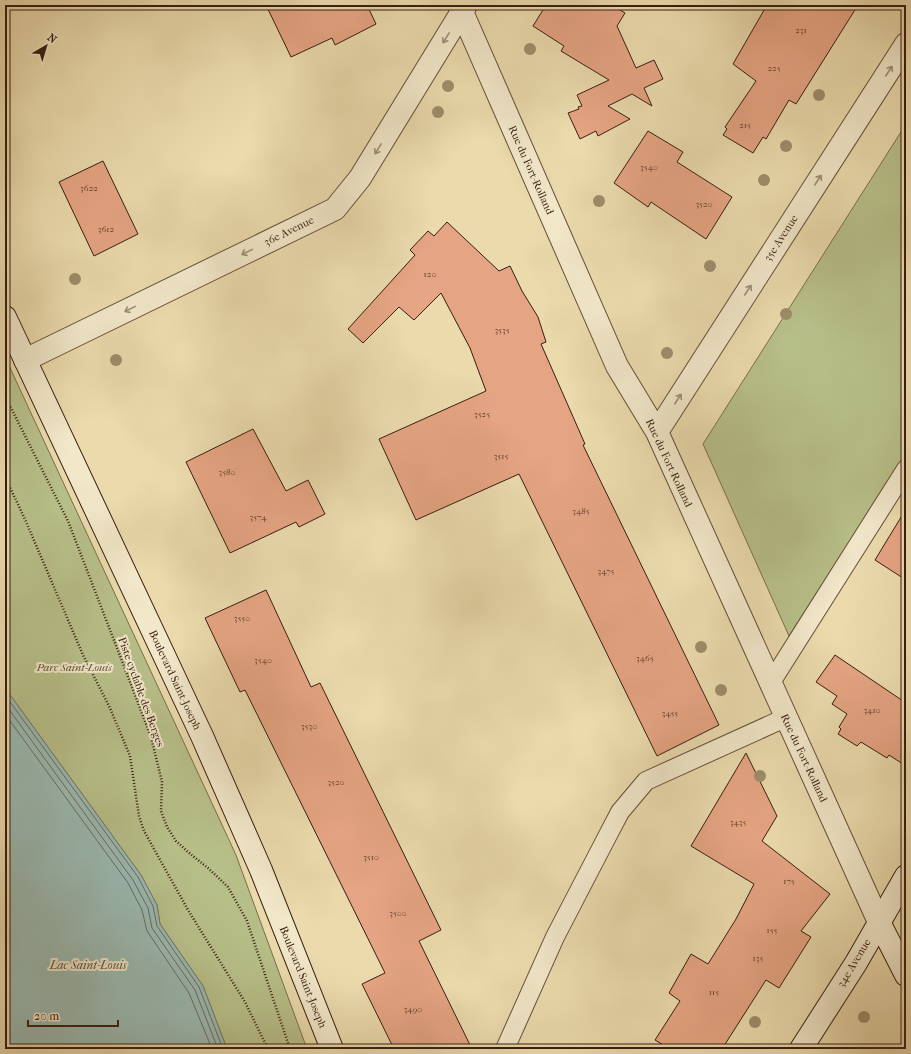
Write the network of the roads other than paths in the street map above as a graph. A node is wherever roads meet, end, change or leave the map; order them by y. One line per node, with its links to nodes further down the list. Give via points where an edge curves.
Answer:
1 (463, 7): 4 (street, 36e Avenue, one-way to 4, via 360,178 335,209); 5 (street, Rue du Fort-Rolland, via 617,366)
2 (906, 44): 5 (street, 35e Avenue, one-way to 2)
3 (5, 317): 4 (street, Boulevard Saint-Joseph)
4 (25, 360): 12 (street, Boulevard Saint-Joseph, via 202,736 261,870)
5 (657, 432): 7 (street, Rue du Fort-Rolland)
6 (906, 469): 7 (lane)
7 (770, 684): 8 (street, Rue du Fort-Rolland)
8 (785, 718): 10 (street, Rue du Fort-Rolland); 13 (lane, via 646,781 616,819 555,937)
9 (906, 876): 10 (street, 34e Avenue)
10 (879, 922): 11 (street, Rue du Fort-Rolland); 14 (street, 34e Avenue)
11 (906, 975)
12 (332, 1049)
13 (505, 1049)
14 (801, 1049)

